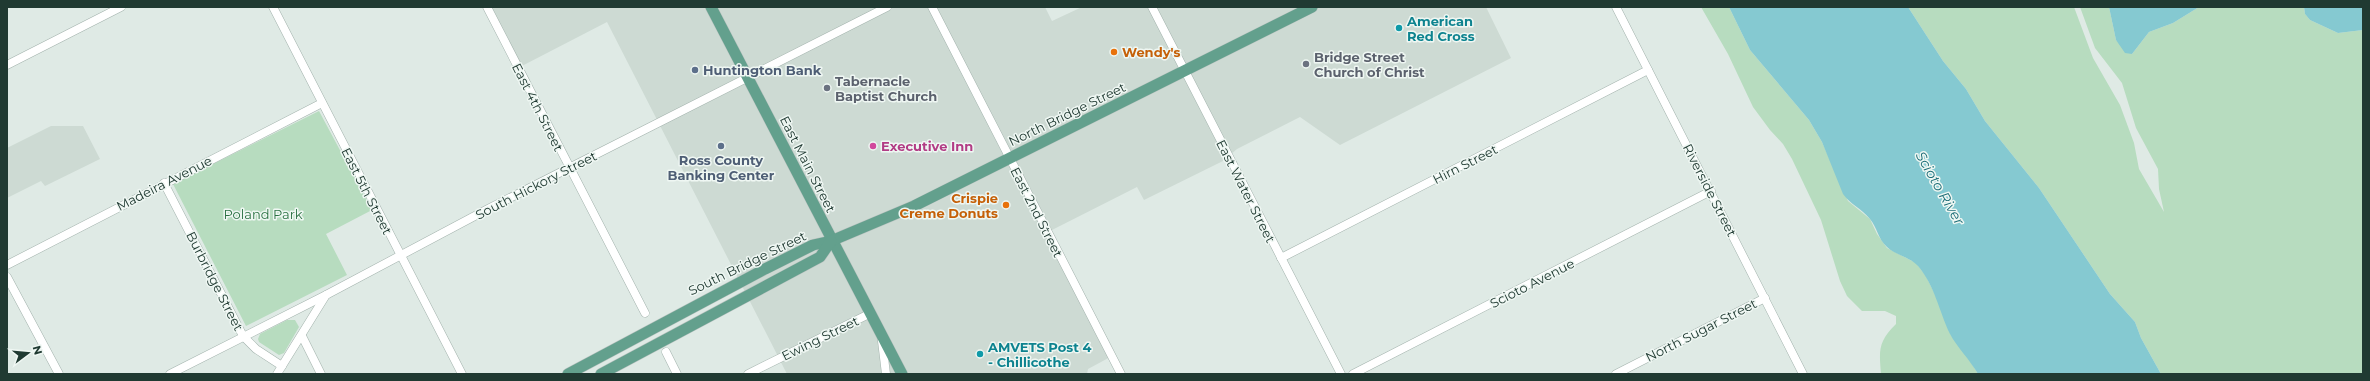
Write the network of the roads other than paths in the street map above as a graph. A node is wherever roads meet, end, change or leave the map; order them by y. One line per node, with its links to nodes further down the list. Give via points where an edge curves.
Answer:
1 (121, 7): 10 (street)
2 (273, 7): 14 (street, East 5th Street)
3 (487, 7): 16 (street, East 4th Street)
4 (711, 7): 13 (main road, East Main Street)
5 (887, 7): 13 (street, South Hickory Street)
6 (932, 7): 15 (street, East 2nd Street)
7 (1152, 7): 12 (street, East Water Street)
8 (1312, 7): 12 (main road, North Bridge Street)
9 (1616, 7): 11 (street, Riverside Street)
10 (7, 65)
11 (1648, 70): 18 (street, Riverside Street); 21 (street, Hirn Street)
12 (1185, 72): 15 (main road, North Bridge Street); 21 (street, East Water Street)
13 (748, 79): 16 (street, South Hickory Street); 19 (main road, East Main Street)
14 (322, 103): 17 (street, Madeira Avenue); 20 (street, East 5th Street)
15 (1010, 157): 19 (main road, North Bridge Street, via 914,206); 44 (street, East 2nd Street)
16 (570, 168): 20 (street, South Hickory Street); 26 (street, East 4th Street)
17 (164, 182): 22 (street, Madeira Avenue); 29 (street, Burbridge Street)
18 (1710, 191): 25 (street, Riverside Street); 46 (street, Scioto Avenue)
19 (831, 241): 27 (main road, East Main Street); 38 (main road, South Bridge Street, via 813,245 764,269); 39 (main road, South Bridge Street, via 820,257)
20 (400, 255): 24 (street, South Hickory Street); 37 (street, East 5th Street)
21 (1281, 258): 45 (street, East Water Street)
22 (7, 264)
23 (7, 277): 33 (street)
24 (326, 295): 29 (street, South Hickory Street); 30 (street)
25 (1765, 298): 47 (street, North Sugar Street); 48 (street, Riverside Street)
26 (645, 313)
27 (871, 314): 28 (main road, East Main Street); 41 (street, Ewing Street)
28 (881, 334): 42 (street, East Main Street); 43 (main road, East Main Street)
29 (243, 336): 32 (street, Burbridge Street, via 256,349); 34 (street, South Hickory Street)
30 (302, 336): 32 (street); 36 (street)
31 (666, 352): 40 (street)
32 (282, 366): 35 (street)
33 (59, 374)
34 (170, 374)
35 (277, 374)
36 (321, 374)
37 (462, 374)
38 (568, 374)
39 (601, 374)
40 (677, 374)
41 (748, 374)
42 (886, 374)
43 (902, 374)
44 (1120, 374)
45 (1341, 374)
46 (1353, 374)
47 (1616, 374)
48 (1803, 374)

